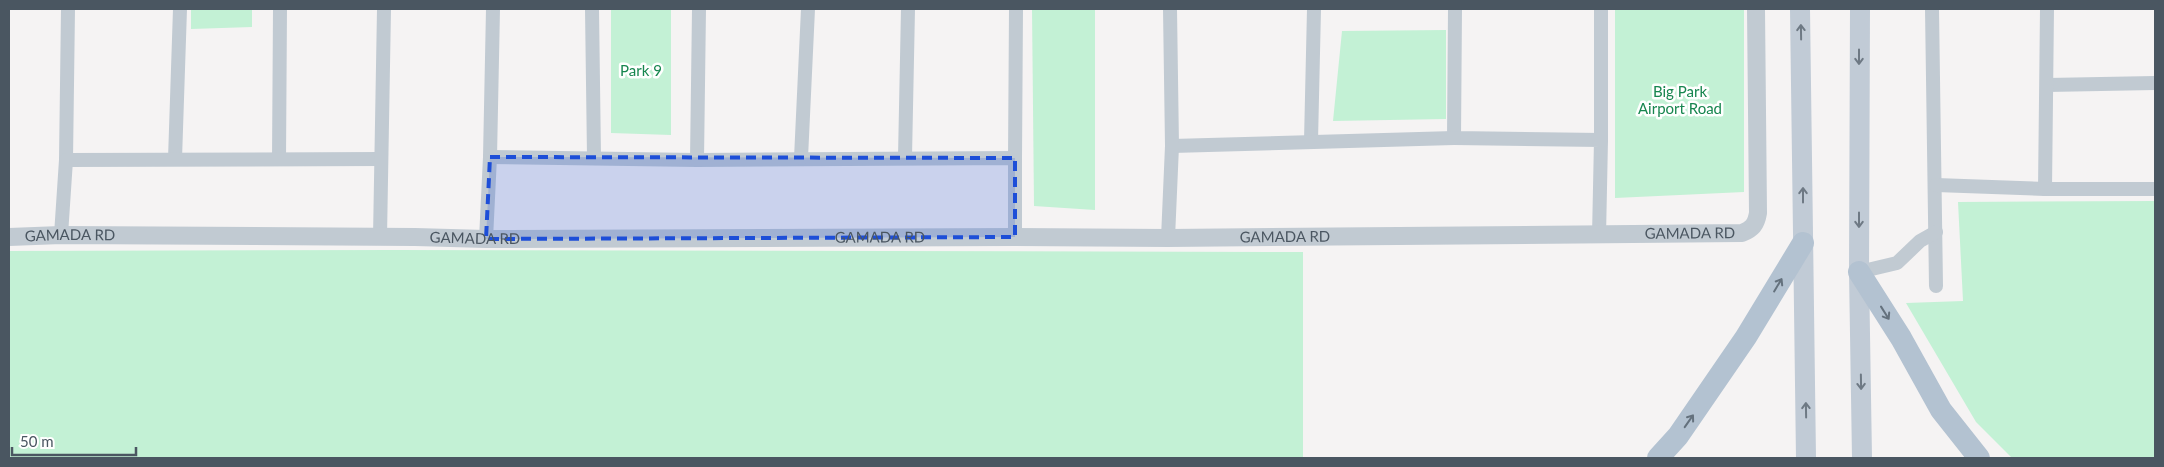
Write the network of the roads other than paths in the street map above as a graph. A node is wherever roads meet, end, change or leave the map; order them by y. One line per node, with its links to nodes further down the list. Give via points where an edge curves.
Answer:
1 (68, 9): 33 (street)
2 (180, 9): 31 (street)
3 (280, 9): 32 (street)
4 (384, 9): 34 (street)
5 (492, 9): 26 (street)
6 (592, 9): 27 (street)
7 (699, 9): 35 (street)
8 (808, 9): 29 (street)
9 (908, 9): 28 (street)
10 (1016, 9): 30 (street)
11 (1170, 9): 25 (street)
12 (1314, 9): 24 (street)
13 (1455, 9): 22 (street)
14 (1601, 9): 23 (street)
15 (1756, 9): 41 (street, GAMADA RD, via 1756,223 1742,233)
16 (1800, 9): 47 (main road, one-way to 16)
17 (1860, 9): 48 (main road, one-way to 48)
18 (1932, 9): 36 (street)
19 (2047, 9): 21 (street)
20 (2155, 83): 21 (street)
21 (2048, 84): 37 (street)
22 (1454, 138): 23 (street); 24 (street)
23 (1601, 140): 41 (street)
24 (1311, 141): 25 (street)
25 (1172, 146): 45 (street)
26 (490, 157): 27 (street); 46 (street)
27 (594, 157): 35 (street)
28 (906, 157): 29 (street); 30 (street)
29 (801, 158): 35 (street)
30 (1015, 158): 44 (street)
31 (175, 159): 32 (street); 33 (street)
32 (279, 159): 34 (street)
33 (66, 160): 40 (street)
34 (382, 160): 43 (street)
35 (697, 160)
36 (1936, 185): 37 (street); 39 (street)
37 (2045, 189): 38 (street)
38 (2155, 189)
39 (1936, 232): 48 (street, via 1920,241 1897,263); 49 (street)
40 (60, 235): 42 (street, GAMADA RD); 43 (street, GAMADA RD)
41 (1599, 236): 45 (street, GAMADA RD)
42 (9, 237)
43 (380, 237): 46 (street, GAMADA RD)
44 (1015, 237): 45 (street, GAMADA RD); 46 (street, GAMADA RD)
45 (1168, 238)
46 (486, 239)
47 (1803, 243): 50 (main road, one-way to 47, via 1678,436 1746,337); 51 (main road, one-way to 47)
48 (1859, 272): 52 (main road, one-way to 52); 53 (main road, one-way to 53, via 1941,410)
49 (1936, 286)
50 (1658, 458)
51 (1806, 458)
52 (1862, 458)
53 (1979, 458)

